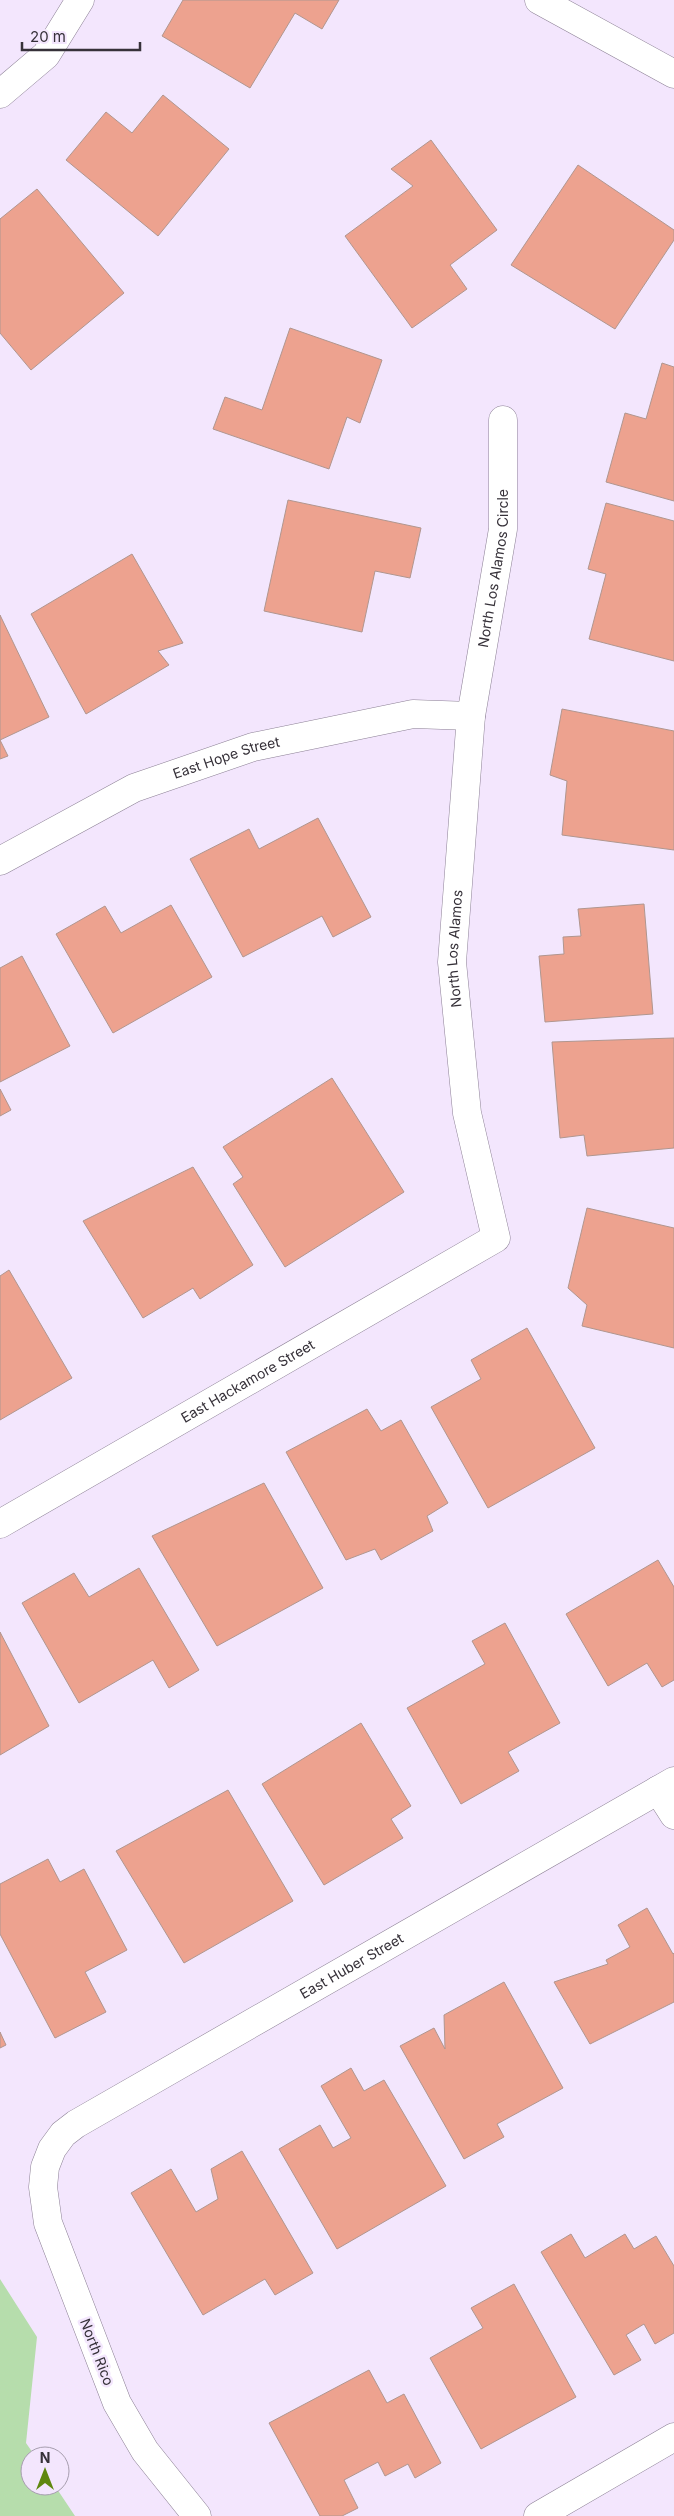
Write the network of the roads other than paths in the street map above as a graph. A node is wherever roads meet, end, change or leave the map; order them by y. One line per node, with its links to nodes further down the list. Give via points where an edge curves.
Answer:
1 (80, 0): 4 (street, via 46,55)
2 (539, 0): 3 (street)
3 (674, 74)
4 (0, 94)
5 (503, 420): 6 (street, North Los Alamos Circle, via 503,529)
6 (471, 716): 7 (street, East Hope Street, via 414,714 254,747 134,788); 8 (street, North Los Alamos, via 452,962 467,1113)
7 (0, 861)
8 (496, 1238): 9 (street, East Hackamore Street)
9 (0, 1524)
10 (666, 1785): 11 (street); 12 (street, East Huber Street, via 76,2124 63,2134)
11 (674, 1815)
12 (44, 2167): 14 (street, North Rico, via 48,2223 117,2403 145,2451)
13 (674, 2437): 15 (street)
14 (197, 2516)
15 (538, 2516)

